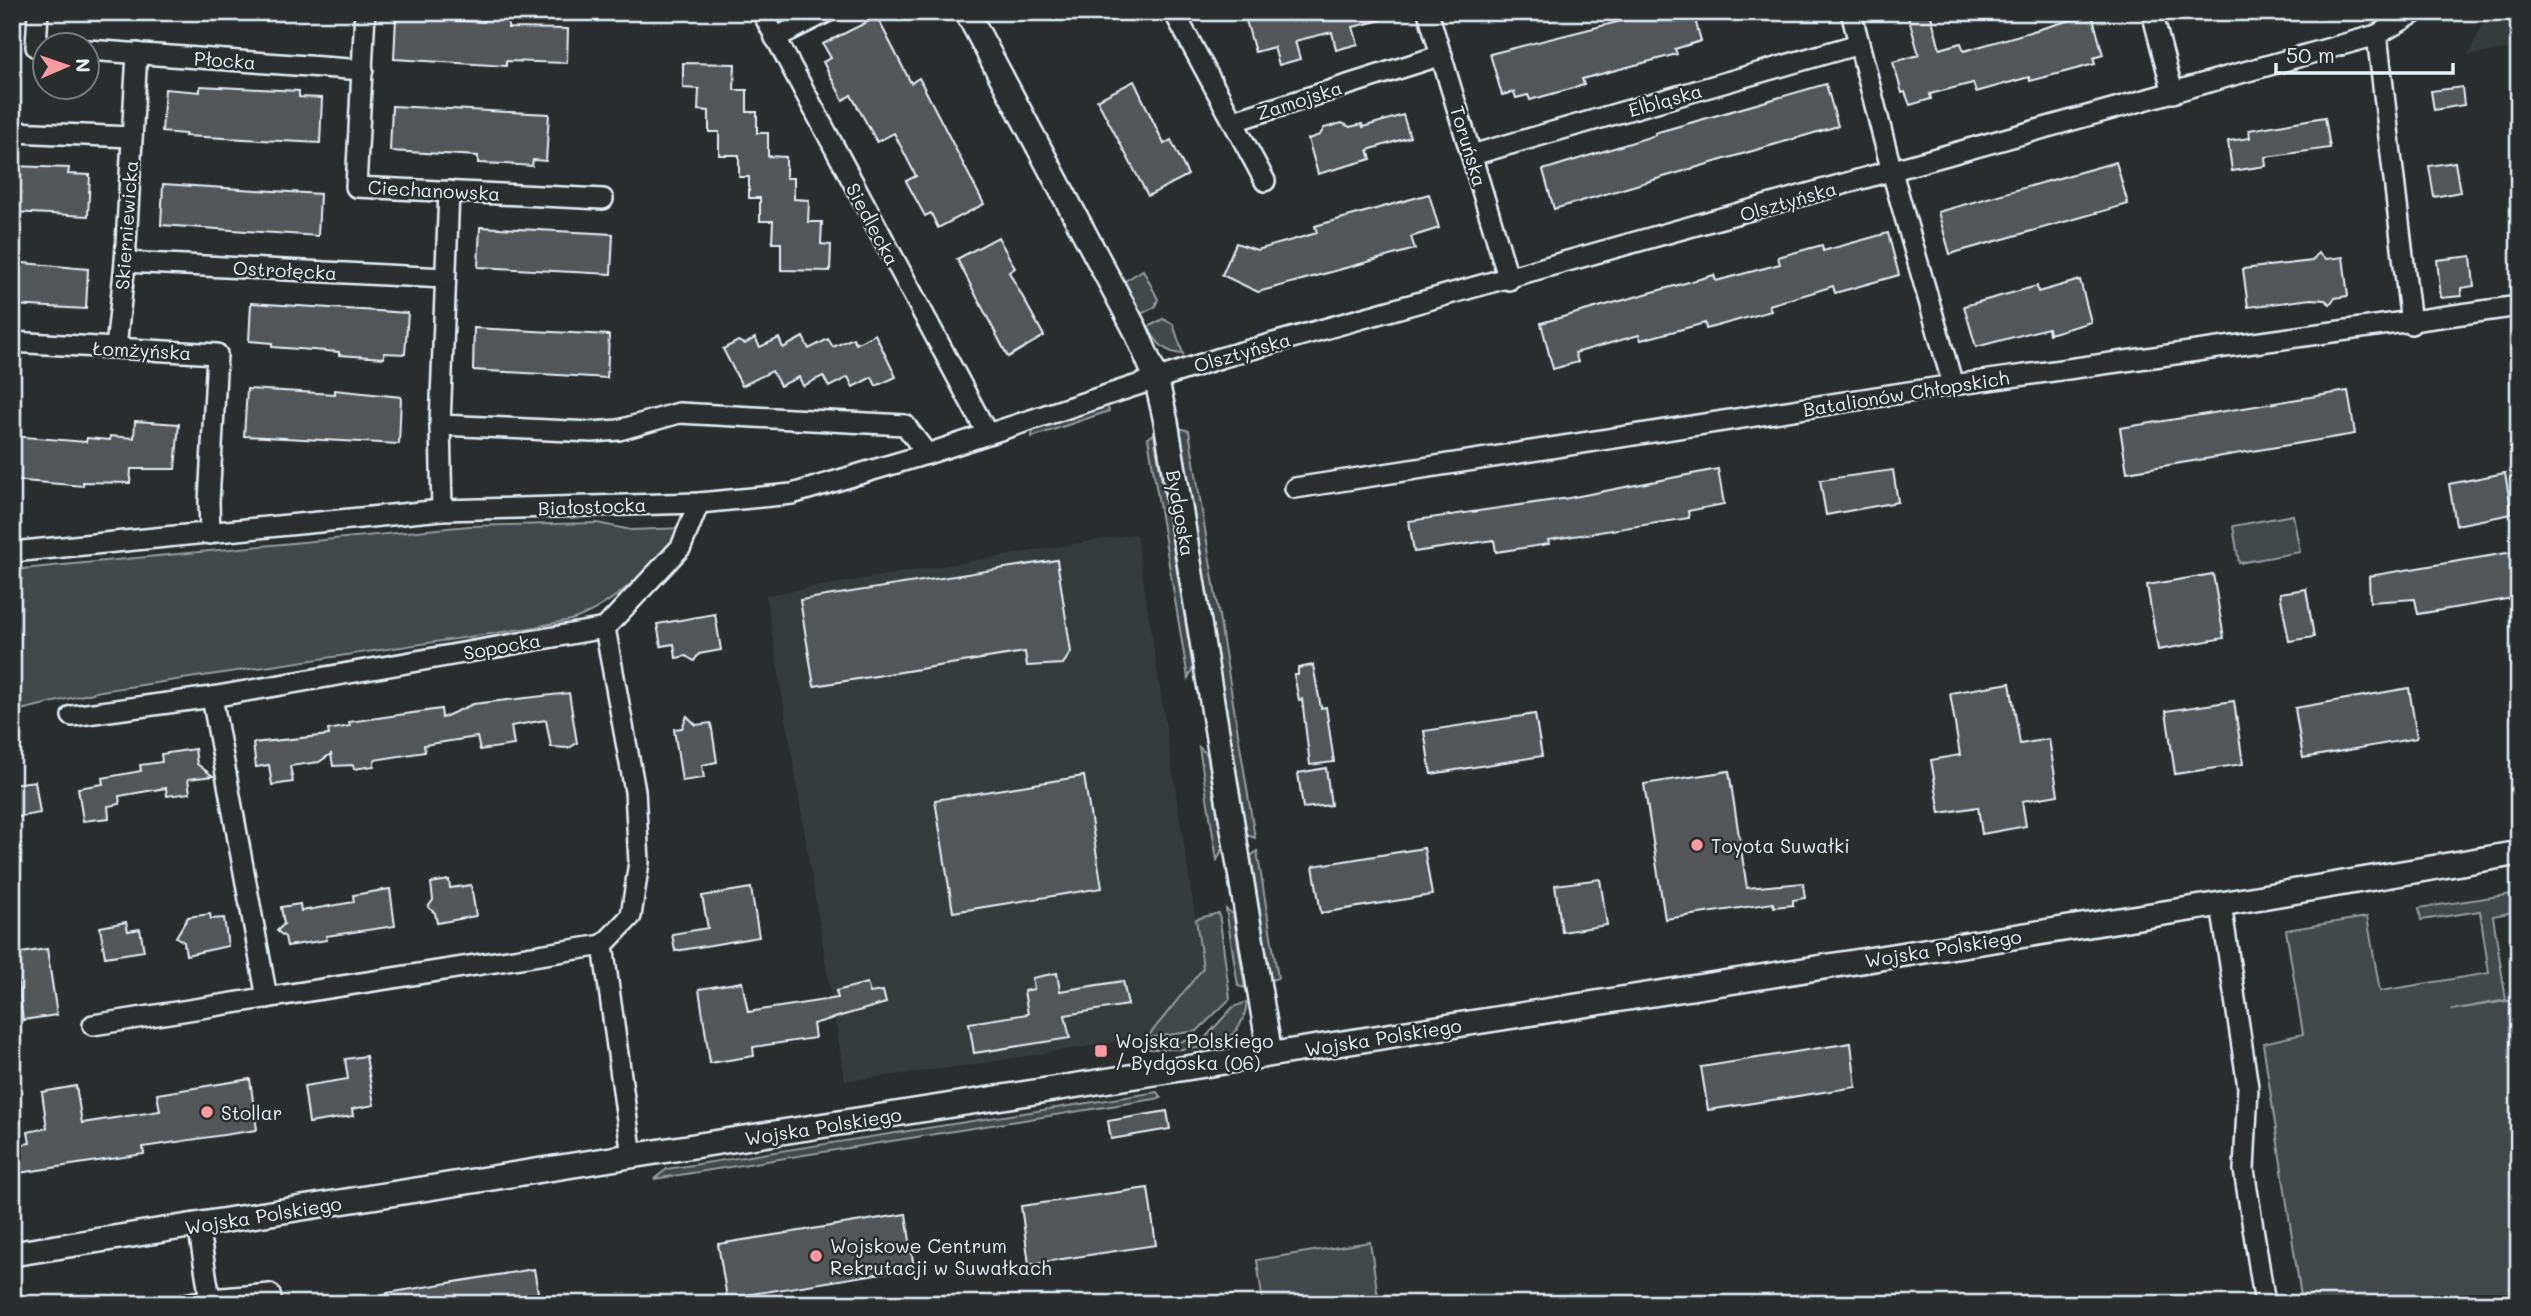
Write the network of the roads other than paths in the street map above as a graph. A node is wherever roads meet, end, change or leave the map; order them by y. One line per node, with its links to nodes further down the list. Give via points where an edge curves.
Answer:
1 (38, 12): 11 (street)
2 (366, 12): 18 (street, Ciechanowska)
3 (762, 12): 13 (street, Siedlecka)
4 (827, 12): 13 (street)
5 (967, 12): 35 (street, Bydgoska)
6 (1174, 12): 20 (street, Zamojska)
7 (1428, 12): 17 (street, Toruńska)
8 (1850, 12): 14 (street)
9 (2152, 12): 19 (street)
10 (2416, 12): 12 (street, Olsztyńska)
11 (40, 32)
12 (2377, 35): 19 (street, Olsztyńska); 32 (street)
13 (775, 38): 38 (street, Siedlecka)
14 (1859, 44): 23 (street, Elbląska); 24 (street)
15 (102, 51): 16 (street, Płocka)
16 (137, 53): 18 (street, Płocka); 22 (street)
17 (1442, 55): 20 (street, Zamojska); 23 (street, Toruńska)
18 (363, 70): 26 (street, Ciechanowska, via 356,187)
19 (2173, 93): 24 (street, Olsztyńska)
20 (1234, 121): 25 (street)
21 (12, 132): 22 (street, Skierniewicka)
22 (132, 137): 28 (street, Skierniewicka)
23 (1472, 155): 30 (street, Toruńska)
24 (1892, 172): 30 (street, Olsztyńska); 36 (street)
25 (1265, 181)
26 (449, 191): 27 (street, Ciechanowska); 29 (street)
27 (603, 199)
28 (125, 262): 29 (street, Ostrołęcka); 34 (street, Skierniewicka)
29 (445, 278): 37 (street)
30 (1509, 280): 35 (street, Olsztyńska)
31 (2519, 306): 32 (street, Batalionów Chłopskich)
32 (2411, 324): 36 (street, Batalionów Chłopskich)
33 (12, 342): 34 (street, Łomżyńska)
34 (116, 348): 43 (street, Łomżyńska, via 217,354)
35 (1156, 377): 38 (street, Białostocka); 53 (street, Bydgoska)
36 (1953, 385): 40 (street, Batalionów Chłopskich)
37 (440, 425): 39 (street, via 592,432 619,430 679,412 905,425); 42 (street)
38 (987, 433): 39 (street, Białostocka)
39 (927, 454): 41 (street, Białostocka, via 792,494)
40 (1295, 488)
41 (699, 503): 42 (street, Białostocka); 45 (street, via 681,547)
42 (442, 510): 43 (street, Białostocka)
43 (211, 534): 44 (street, Białostocka)
44 (12, 552)
45 (605, 628): 46 (street, Sopocka); 50 (street, via 635,791 639,862 631,916)
46 (212, 697): 47 (street, Sopocka); 51 (street)
47 (72, 716)
48 (2514, 856): 49 (street, Wojska Polskiego)
49 (2221, 904): 53 (street, Wojska Polskiego); 60 (street, via 2248,1087 2244,1170)
50 (603, 945): 51 (street); 54 (street)
51 (267, 998): 52 (street)
52 (93, 1025)
53 (1270, 1054): 54 (street, Wojska Polskiego)
54 (632, 1156): 55 (street, Wojska Polskiego)
55 (198, 1225): 56 (street, Wojska Polskiego); 57 (street)
56 (12, 1254)
57 (210, 1299): 58 (street); 59 (street, via 270,1294)
58 (185, 1304)
59 (272, 1304)
60 (2265, 1304)

